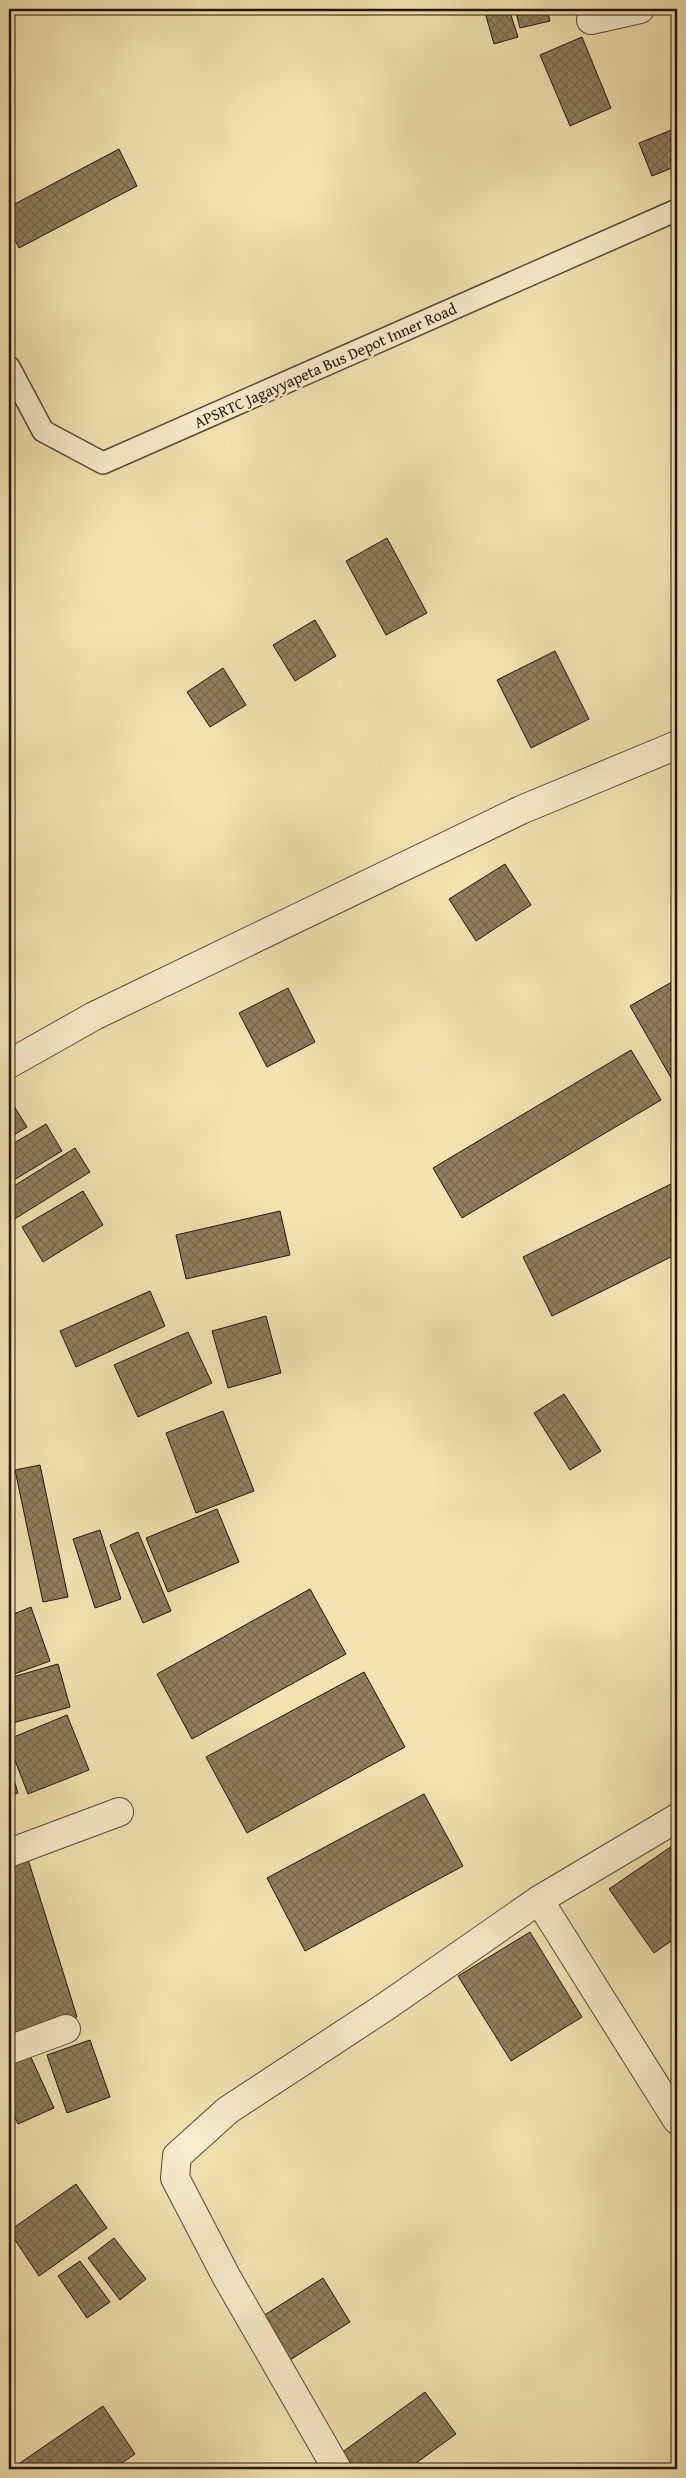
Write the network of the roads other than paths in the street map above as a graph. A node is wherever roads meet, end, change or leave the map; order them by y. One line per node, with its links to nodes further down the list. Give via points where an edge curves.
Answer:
1 (640, 9): 2 (street)
2 (591, 20)
3 (677, 210): 4 (lane, APSRTC Jagayyapeta Bus Depot Inner Road, via 103,463 43,431)
4 (9, 367)
5 (677, 745): 6 (street, via 521,810 94,1016)
6 (9, 1064)
7 (119, 1812): 9 (street)
8 (677, 1818): 10 (street)
9 (9, 1853)
10 (539, 1900): 13 (street); 14 (street, via 228,2110 178,2156 175,2178 226,2276)
11 (66, 2030): 12 (street)
12 (9, 2050)
13 (677, 2120)
14 (337, 2469)

